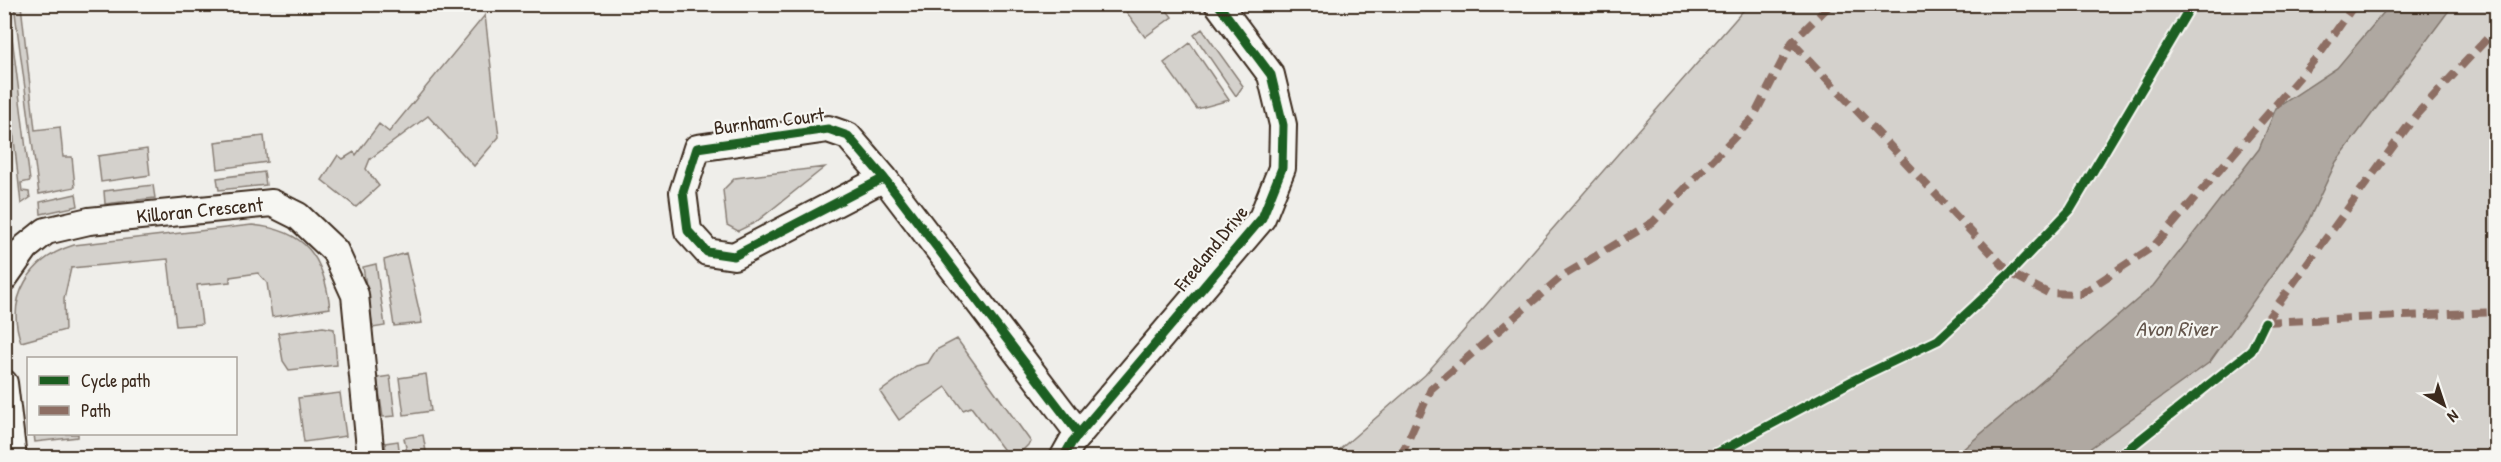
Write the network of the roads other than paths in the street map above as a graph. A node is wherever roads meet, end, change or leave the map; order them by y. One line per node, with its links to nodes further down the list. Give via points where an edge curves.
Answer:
1 (1218, 4): 5 (street, Freeland Drive, via 1271,75 1283,124 1282,168 1262,218)
2 (884, 177): 2 (street, Burnham Court, via 734,256 707,252 688,231 683,192 697,148 828,129 848,136); 5 (street, Burnham Court)
3 (4, 278): 7 (street, Killoran Crescent, via 26,247 46,231 90,221 272,203 298,216 335,251 355,295)
4 (4, 383): 6 (street)
5 (1079, 434): 8 (street, Freeland Drive)
6 (13, 458)
7 (371, 458)
8 (1063, 458)

